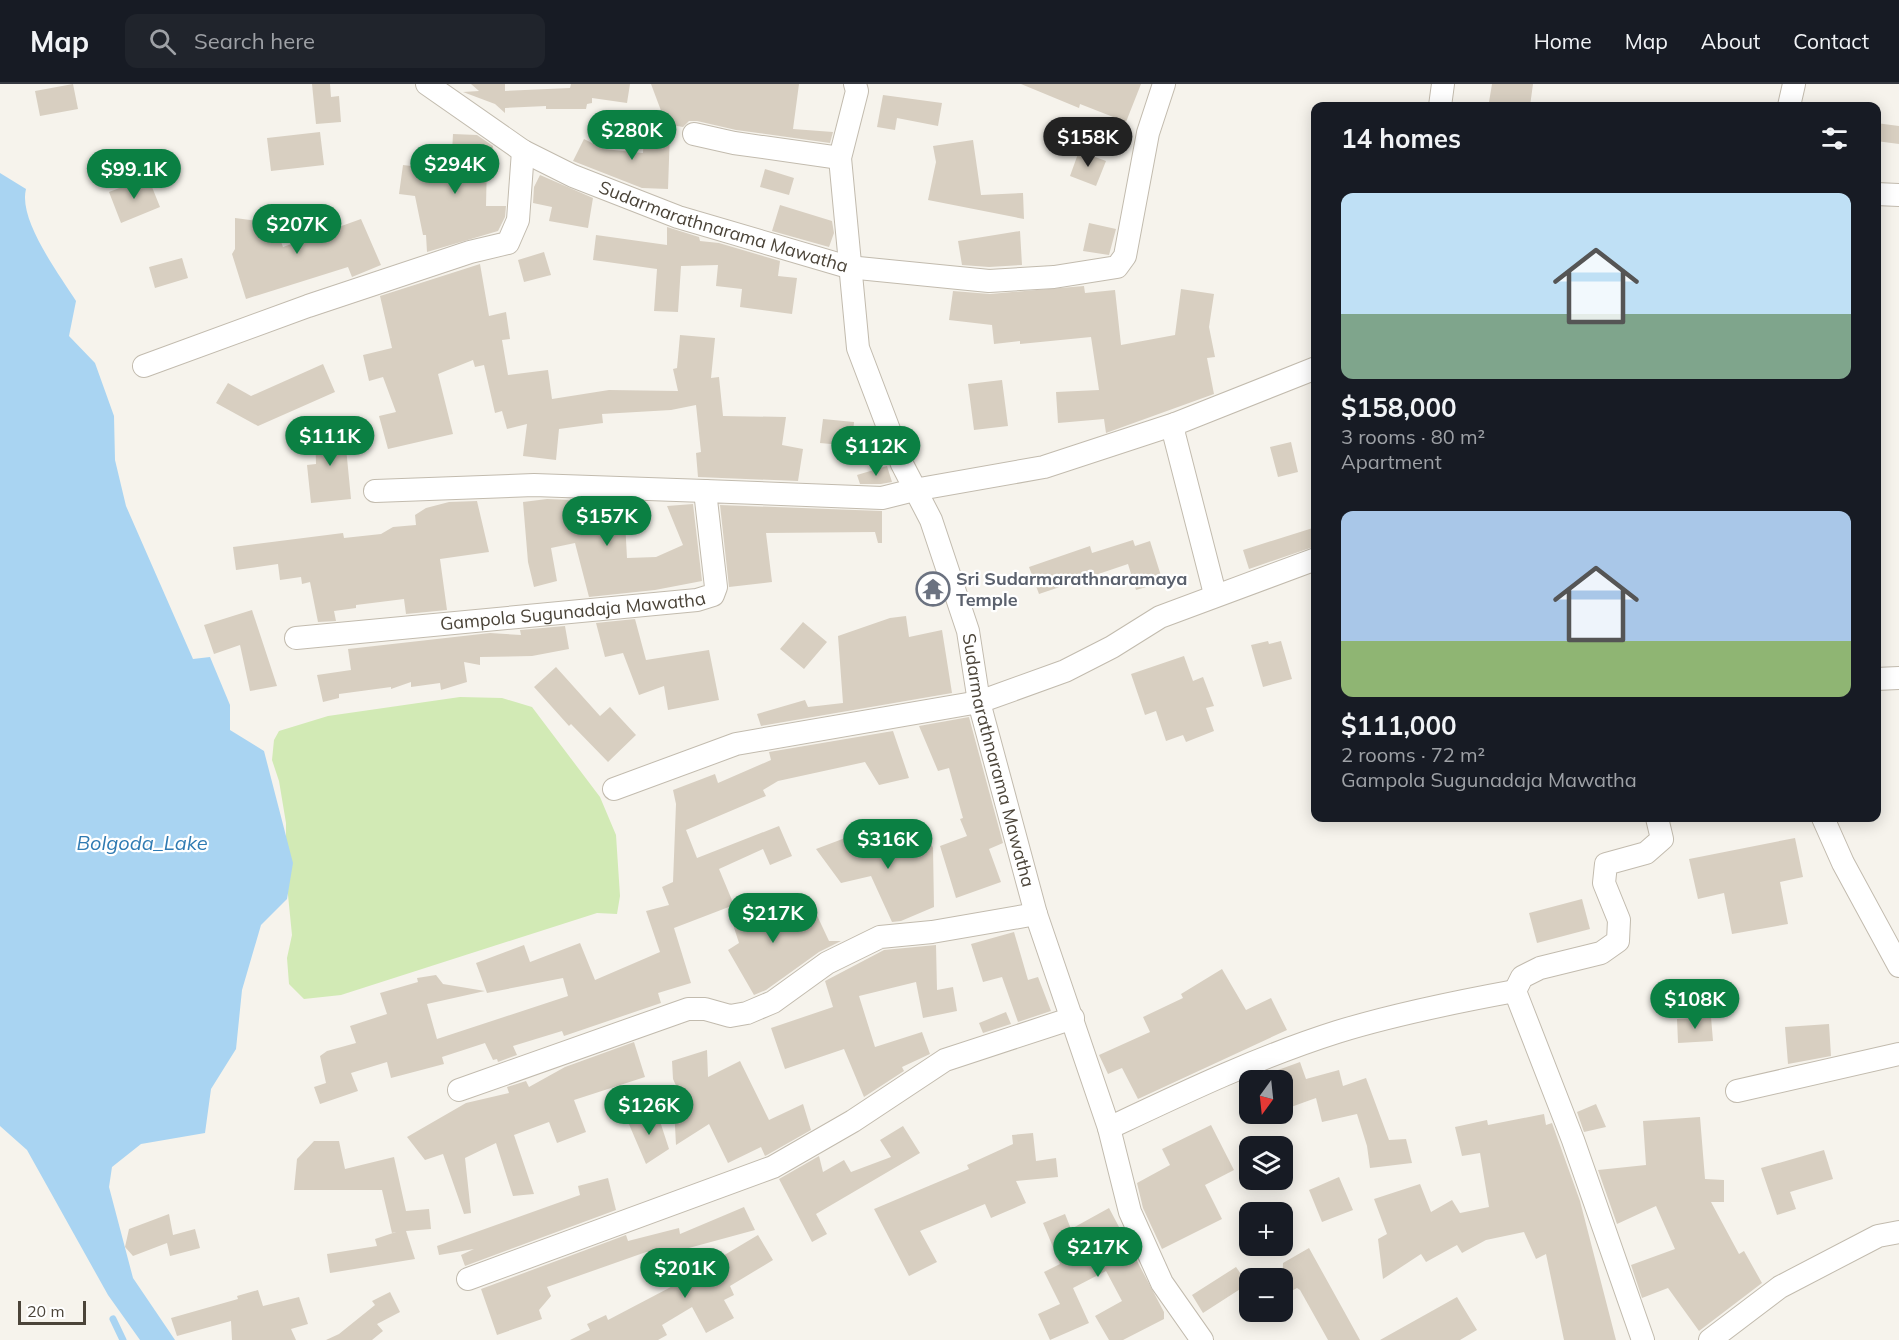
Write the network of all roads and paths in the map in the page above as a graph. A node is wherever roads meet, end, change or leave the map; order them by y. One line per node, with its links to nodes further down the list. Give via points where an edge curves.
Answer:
1 (427, 84): 9 (street, Sudarmarathnarama Mawatha)
2 (1164, 84): 13 (street, via 1148,133 1125,256 1117,267 989,282)
3 (1443, 84): 6 (street)
4 (1794, 84): 7 (street)
5 (858, 86): 10 (street)
6 (1441, 102)
7 (1791, 102)
8 (694, 134): 10 (street)
9 (523, 151): 13 (street, Sudarmarathnarama Mawatha, via 573,176 678,216); 14 (street, via 518,220 508,243 308,306)
10 (840, 158): 13 (street)
11 (1881, 194): 12 (street)
12 (1899, 195)
13 (848, 267): 17 (street, Sudarmarathnarama Mawatha, via 858,348)
14 (144, 366)
15 (1311, 370): 16 (street)
16 (1175, 424): 17 (street, via 1044,467); 21 (street, via 1174,434)
17 (914, 489): 18 (street, via 882,498); 25 (street, Sudarmarathnarama Mawatha, via 935,529 968,631)
18 (705, 490): 19 (street, via 534,485); 22 (street, Gampola Sugunadaja Mawatha, via 717,587 713,595 697,600)
19 (375, 491)
20 (1311, 561): 21 (street)
21 (1215, 594): 25 (street, via 1160,617 1065,671)
22 (296, 638)
23 (1899, 678): 24 (street)
24 (1881, 679)
25 (979, 702): 26 (street, via 736,744); 29 (street, Sudarmarathnarama Mawatha)
26 (614, 789)
27 (1658, 822): 31 (street, via 1662,839 1646,853 1606,864 1604,883 1619,920 1618,941 1601,953 1540,968 1522,977)
28 (1825, 822): 30 (street)
29 (1036, 914): 32 (street, Sudarmarathnarama Mawatha); 34 (street, via 932,932 880,936 827,963 773,1002 747,1012 730,1016 688,1009)
30 (1899, 966)
31 (1515, 991): 36 (street, via 1423,1008 1336,1033 1218,1077); 40 (street, via 1574,1140)
32 (1073, 1018): 36 (street, Sudarmarathnarama Mawatha); 38 (street, via 945,1060 853,1121 773,1167)
33 (1899, 1054): 35 (street)
34 (459, 1090)
35 (1737, 1091)
36 (1108, 1128): 39 (street, Sudarmarathnarama Mawatha, via 1130,1212 1162,1283)
37 (1899, 1232): 41 (street, via 1878,1236 1780,1287)
38 (468, 1279)
39 (1202, 1340)
40 (1643, 1340)
41 (1710, 1340)

